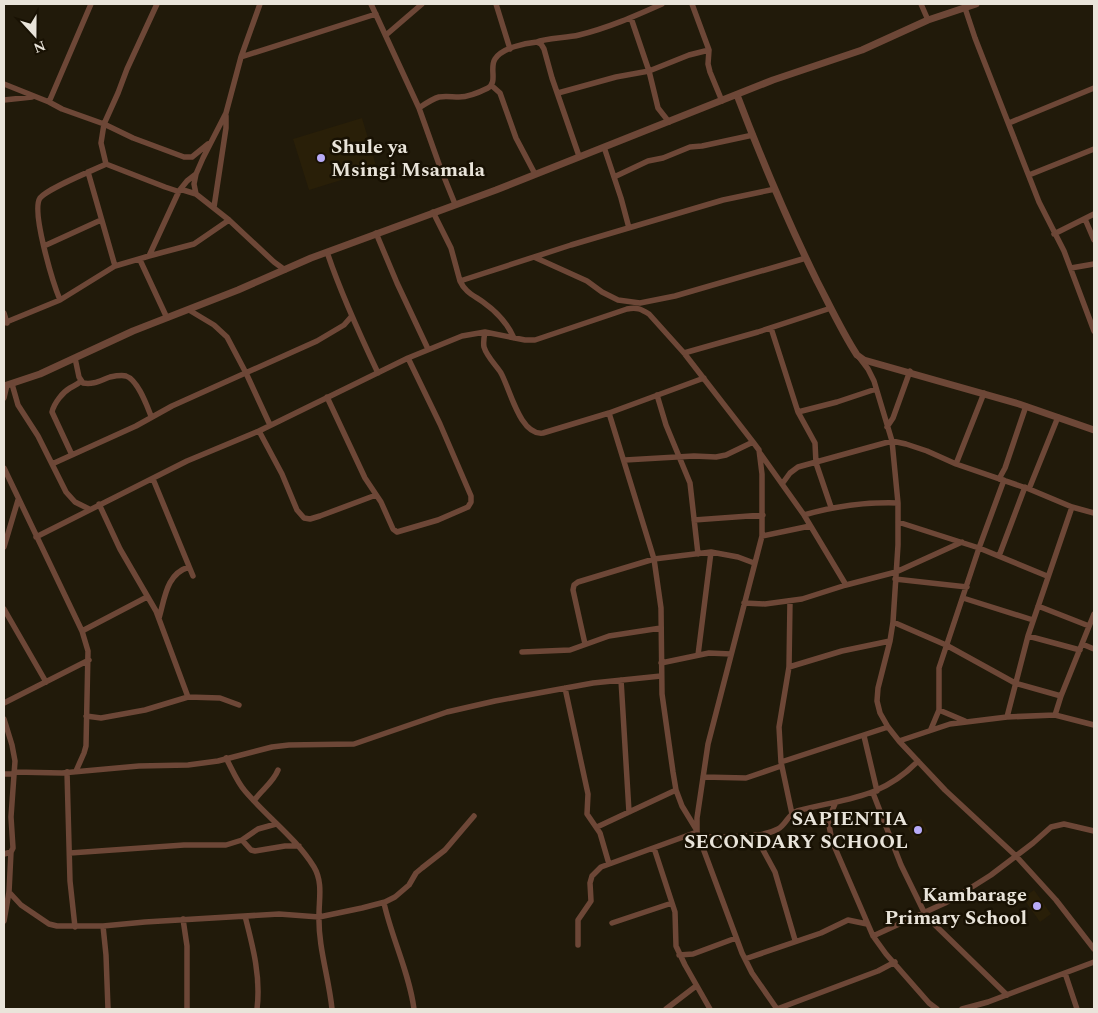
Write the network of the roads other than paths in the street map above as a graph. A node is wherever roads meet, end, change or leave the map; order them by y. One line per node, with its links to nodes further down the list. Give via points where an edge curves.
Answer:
1 (90, 4): 29 (street)
2 (157, 4): 34 (street)
3 (260, 4): 19 (street)
4 (371, 4): 12 (street)
5 (420, 4): 15 (street)
6 (496, 4): 17 (street)
7 (662, 4): 13 (street)
8 (692, 4): 18 (street)
9 (921, 4): 14 (street)
10 (976, 4): 11 (street)
11 (965, 8): 14 (street); 33 (street)
12 (376, 14): 15 (street); 19 (street)
13 (631, 18): 16 (street, via 577,36); 20 (street)
14 (928, 20): 25 (street, via 862,50)
15 (386, 35): 30 (street)
16 (537, 42): 17 (street); 24 (street, via 544,49)
17 (510, 49): 22 (street, via 495,58)
18 (709, 50): 20 (street); 28 (street, via 710,72)
19 (241, 57): 31 (street)
20 (649, 71): 24 (street); 32 (street, via 658,108)
21 (4, 84): 26 (street)
22 (491, 86): 30 (street, via 467,96 440,97); 43 (street, via 500,93 516,138)
23 (1094, 88): 33 (street)
24 (558, 93): 39 (street)
25 (737, 95): 28 (street); 35 (street)
26 (34, 97): 27 (street); 29 (street)
27 (4, 100)
28 (722, 100): 32 (street)
29 (49, 102): 34 (street)
30 (419, 108): 49 (street)
31 (226, 113): 36 (street); 50 (street)
32 (669, 122): 37 (street)
33 (1009, 123): 44 (street)
34 (104, 124): 36 (street, via 184,157 192,157); 40 (street, via 101,142)
35 (753, 135): 45 (street, via 690,147); 46 (street)
36 (212, 142): 42 (street)
37 (604, 147): 39 (street); 45 (street)
38 (1094, 149): 44 (street)
39 (580, 156): 43 (street)
40 (106, 164): 41 (street); 47 (street)
41 (88, 172): 54 (street); 60 (street, via 40,198 38,218)
42 (196, 174): 47 (street); 48 (street)
43 (534, 174): 49 (street)
44 (1028, 175): 58 (street)
45 (614, 177): 56 (street)
46 (775, 189): 56 (street, via 724,200); 64 (street)
47 (179, 191): 48 (street); 62 (street)
48 (196, 194): 50 (street)
49 (455, 204): 51 (street)
50 (214, 208): 55 (street)
51 (433, 212): 57 (street); 70 (street, via 451,248)
52 (1094, 214): 53 (street)
53 (1085, 219): 58 (street); 59 (street)
54 (101, 220): 60 (street); 67 (street)
55 (229, 220): 62 (street, via 194,244); 69 (street)
56 (629, 228): 63 (street)
57 (376, 234): 61 (street); 82 (street)
58 (1054, 234): 68 (street)
59 (1094, 240)
60 (44, 246): 71 (street)
61 (327, 252): 69 (street); 75 (street)
62 (149, 256): 65 (street)
63 (534, 257): 64 (street, via 588,281 618,300 640,303); 70 (street)
64 (806, 258): 72 (street)
65 (140, 260): 67 (street); 76 (street)
66 (1094, 264): 68 (street)
67 (115, 266): 71 (street)
68 (1070, 268): 79 (street)
69 (285, 270): 73 (street)
70 (460, 281): 81 (street, via 466,292 505,321)
71 (60, 300): 77 (street)
72 (831, 308): 78 (street); 84 (street)
73 (189, 310): 76 (street); 88 (street, via 221,331)
74 (4, 313): 77 (street)
75 (351, 317): 88 (street, via 317,341); 89 (street)
76 (167, 318): 85 (street)
77 (5, 323)
78 (772, 328): 83 (street); 99 (street)
79 (1094, 331)
80 (485, 332): 81 (street); 82 (street, via 462,336); 100 (street, via 486,352 501,373 527,427 534,432 543,433)
81 (514, 338): 83 (street, via 535,340 636,307 649,314)
82 (428, 349): 86 (street)
83 (684, 353): 90 (street)
84 (858, 355): 87 (street, via 864,360); 93 (street)
85 (75, 358): 91 (street); 92 (street)
86 (408, 358): 89 (street); 121 (street, via 440,424 471,502 453,514 396,532)
87 (910, 371): 94 (street); 104 (street)
88 (246, 373): 101 (street); 103 (street)
89 (378, 373): 96 (street)
90 (704, 378): 95 (street); 107 (street)
91 (80, 380): 101 (street, via 92,384 110,377 126,376 135,384); 110 (street, via 56,401 52,412)
92 (8, 385): 97 (street); 114 (street)
93 (876, 389): 99 (street); 104 (street)
94 (984, 394): 98 (street); 115 (street)
95 (657, 395): 100 (street); 111 (street)
96 (327, 397): 103 (street); 121 (street)
97 (4, 398)
98 (1026, 406): 102 (street); 118 (street)
99 (798, 412): 113 (street, via 815,443)
100 (609, 413): 112 (street)
101 (151, 416): 110 (street)
102 (1058, 417): 105 (street); 120 (street)
103 (270, 425): 106 (street)
104 (887, 427): 108 (street)
105 (1094, 430)
106 (258, 431): 117 (street); 121 (street, via 304,518 320,516)
107 (754, 442): 109 (street); 111 (street, via 726,455)
108 (892, 442): 113 (street); 115 (street, via 906,444); 123 (street)
109 (759, 450): 119 (street); 129 (street)
110 (72, 455): 114 (street)
111 (679, 457): 112 (street); 131 (street, via 690,483)
112 (625, 460): 142 (street)
113 (816, 463): 119 (street, via 795,469); 125 (street)
114 (52, 464): 127 (street, via 70,498)
115 (956, 464): 118 (street)
116 (4, 468): 122 (street)
117 (153, 479): 124 (street); 144 (street)
118 (1002, 479): 120 (street); 138 (street)
119 (782, 484): 130 (street)
120 (1027, 488): 126 (street); 141 (street)
121 (376, 495)
122 (18, 500): 135 (street); 137 (street)
123 (898, 503): 125 (street); 132 (street)
124 (99, 504): 127 (street); 150 (street)
125 (831, 507): 130 (street)
126 (1072, 507): 128 (street); 147 (street)
127 (90, 509): 135 (street)
128 (1094, 514)
129 (763, 515): 131 (street); 134 (street)
130 (804, 515): 133 (street)
131 (694, 520): 140 (street)
132 (898, 522): 136 (street); 146 (street)
133 (810, 526): 134 (street); 148 (street)
134 (762, 536): 143 (street)
135 (36, 537): 162 (street)
136 (962, 542): 138 (street); 146 (street)
137 (4, 547)
138 (979, 548): 141 (street); 149 (street)
139 (711, 552): 140 (street); 143 (street); 171 (street)
140 (698, 554): 142 (street)
141 (999, 556): 147 (street)
142 (654, 559): 161 (street); 165 (street, via 574,584)
143 (754, 563): 153 (street)
144 (189, 566): 145 (street); 157 (street, via 171,578)
145 (193, 576)
146 (895, 576): 148 (street); 149 (street); 159 (street)
147 (1047, 576): 154 (street)
148 (846, 585): 152 (street)
149 (967, 587): 151 (street)
150 (147, 597): 157 (street); 162 (street)
151 (963, 598): 158 (street); 166 (street)
152 (790, 601): 153 (street); 174 (street)
153 (744, 603): 170 (street)
154 (1038, 606): 158 (street); 160 (street)
155 (4, 609): 177 (street)
156 (1094, 614): 160 (street)
157 (159, 618): 181 (street)
158 (1033, 620): 163 (street)
159 (893, 622): 164 (street); 166 (street)
160 (1089, 626): 167 (street)
161 (661, 628): 165 (street, via 609,636); 173 (street)
162 (82, 631): 172 (street)
163 (1028, 636): 167 (street); 178 (street)
164 (890, 641): 174 (street); 191 (street, via 877,701)
165 (585, 644): 169 (street, via 570,650)
166 (946, 645): 178 (street); 184 (street, via 938,668)
167 (1081, 647): 168 (street); 180 (street)
168 (1094, 649)
169 (522, 652)
170 (731, 654): 171 (street); 203 (street)
171 (698, 655): 173 (street)
172 (88, 660): 177 (street); 186 (street)
173 (661, 664): 175 (street)
174 (789, 667): 197 (street, via 779,727)
175 (661, 676): 176 (street); 204 (street)
176 (621, 680): 179 (street); 208 (street)
177 (46, 682): 182 (street)
178 (1015, 683): 180 (street); 187 (street)
179 (566, 688): 195 (street, via 447,712 354,744 289,745); 212 (street, via 588,794 587,814)
180 (1061, 696): 185 (street)
181 (188, 698): 183 (street, via 220,698); 186 (street, via 102,718)
182 (4, 704)
183 (239, 705)
184 (939, 710): 189 (street); 192 (street)
185 (1055, 715): 187 (street); 190 (street)
186 (86, 716): 199 (street, via 84,753)
187 (1007, 717): 189 (street)
188 (4, 719): 201 (street, via 15,761)
189 (965, 721): 192 (street)
190 (1094, 725)
191 (888, 727): 193 (street); 194 (street)
192 (931, 729): 194 (street)
193 (864, 736): 197 (street, via 819,748); 205 (street)
194 (899, 740): 196 (street)
195 (226, 758): 199 (street, via 202,764); 206 (street, via 243,789)
196 (918, 762): 205 (street, via 907,773); 222 (street)
197 (781, 764): 203 (street, via 746,778); 209 (street)
198 (278, 770): 206 (street)
199 (76, 771): 200 (street)
200 (67, 772): 201 (street); 220 (street)
201 (14, 773): 202 (street); 219 (street)
202 (4, 774)
203 (703, 777): 214 (street, via 696,818)
204 (676, 790): 208 (street); 214 (street)
205 (876, 792): 207 (street); 227 (street, via 902,865)
206 (254, 801): 211 (street)
207 (835, 804): 209 (street); 233 (street, via 828,820 832,841)
208 (629, 812): 212 (street)
209 (792, 814): 215 (street, via 778,829)
210 (474, 816): 225 (street, via 409,885)
211 (276, 824): 216 (street, via 258,828); 217 (street)
212 (597, 827): 223 (street)
213 (1094, 831): 222 (street, via 1058,824)
214 (697, 833): 215 (street); 218 (street); 237 (street)
215 (755, 835): 238 (street, via 776,872)
216 (242, 840): 217 (street, via 255,851); 220 (street, via 226,845)
217 (299, 846): 229 (street, via 316,868 320,880)
218 (654, 848): 223 (street); 226 (street)
219 (11, 852): 221 (street); 224 (street)
220 (70, 853): 235 (street)
221 (4, 854)
222 (1016, 856): 227 (street, via 961,894); 240 (street)
223 (609, 864): 239 (street, via 592,876 591,901 578,920)
224 (9, 892): 231 (street); 235 (street, via 21,905 49,924)
225 (384, 903): 229 (street); 252 (street)
226 (672, 903): 232 (street); 241 (street)
227 (924, 912): 236 (street); 247 (street)
228 (245, 916): 229 (street); 230 (street); 250 (street, via 259,986)
229 (319, 917): 251 (street)
230 (183, 919): 234 (street); 249 (street)
231 (4, 921)
232 (612, 923)
233 (867, 924): 236 (street); 238 (street, via 848,920 821,933)
234 (103, 926): 235 (street); 248 (street)
235 (75, 927)
236 (873, 936): 243 (street)
237 (736, 938): 241 (street, via 693,954); 242 (street)
238 (795, 940): 242 (street)
239 (578, 945)
240 (1094, 949)
241 (679, 955): 246 (street)
242 (745, 959): 255 (street)
243 (895, 962): 255 (street); 256 (street)
244 (1094, 962): 245 (street)
245 (1065, 973): 247 (street); 258 (street)
246 (696, 986): 253 (street); 254 (street)
247 (1006, 994): 257 (street)
248 (108, 1009)
249 (187, 1009)
250 (257, 1009)
251 (332, 1009)
252 (414, 1009)
253 (666, 1009)
254 (710, 1009)
255 (775, 1009)
256 (935, 1009)
257 (962, 1009)
258 (1077, 1009)

